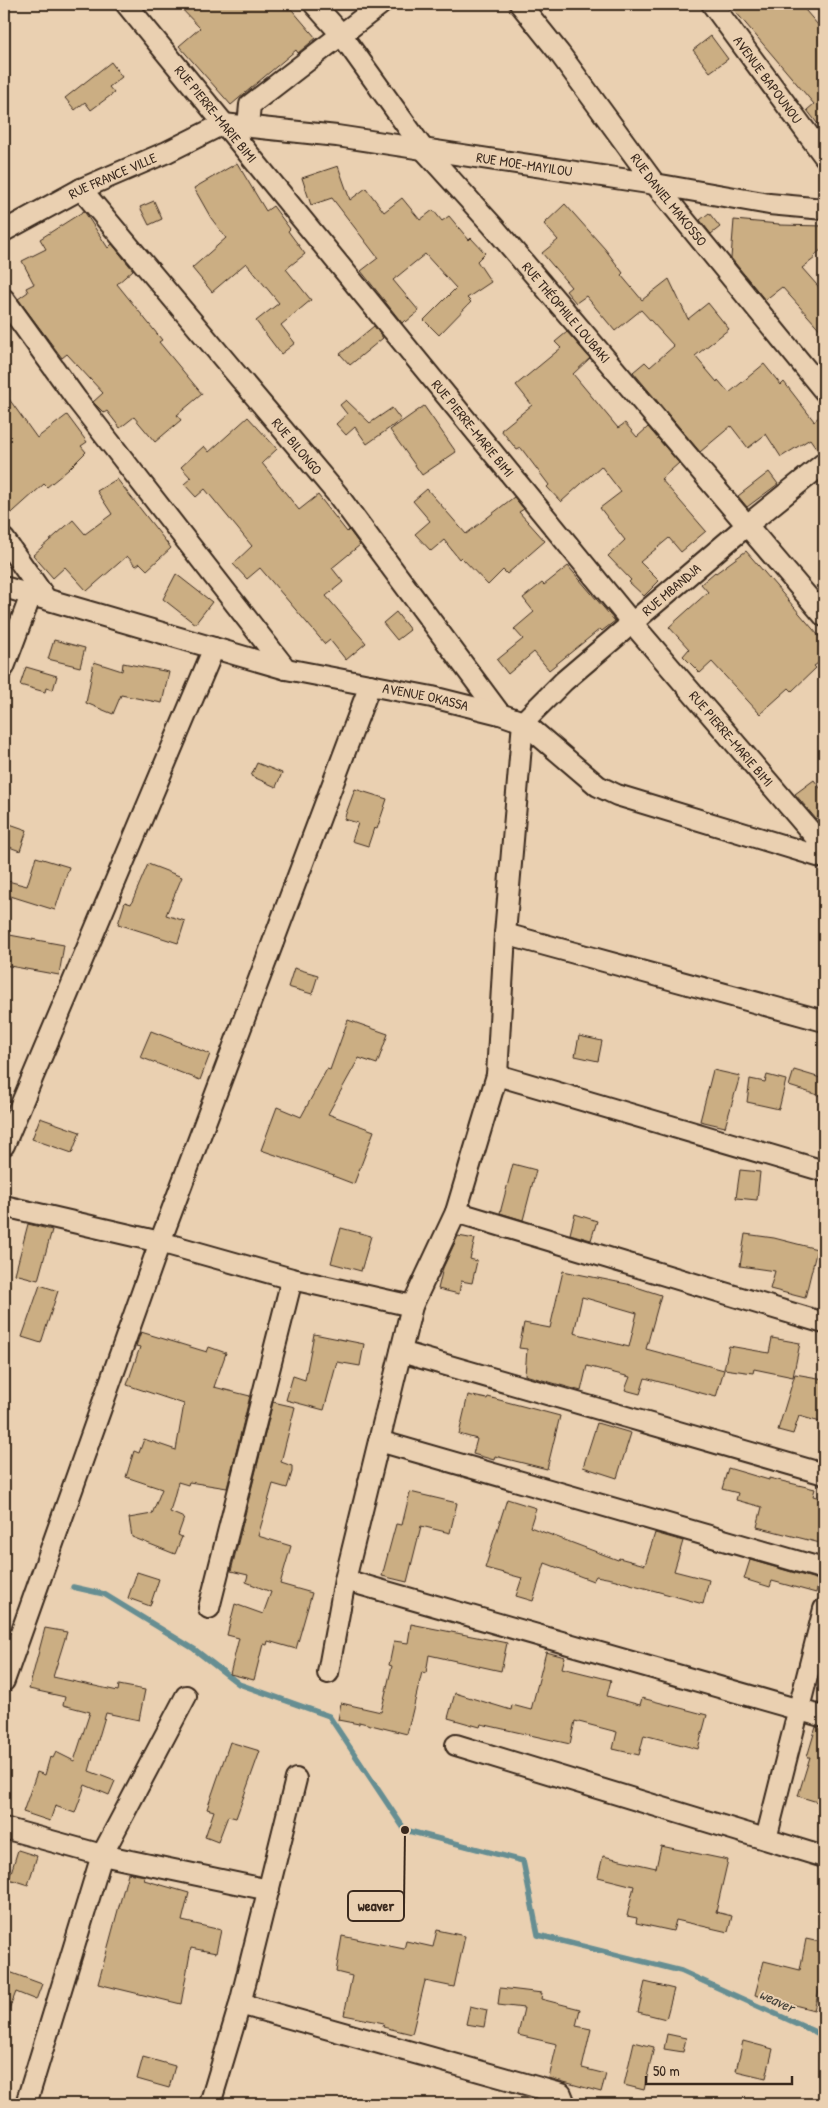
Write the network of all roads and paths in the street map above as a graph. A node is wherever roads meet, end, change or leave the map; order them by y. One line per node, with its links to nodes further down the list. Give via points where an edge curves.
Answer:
1 (126, 4): 7 (street, RUE PIERRE-MARIE BIMI)
2 (314, 4): 6 (street, RUE THÉOPHILE LOUBAKI)
3 (381, 4): 6 (street)
4 (520, 4): 11 (street, RUE DANIEL MAKOSSO)
5 (712, 4): 10 (street, AVENUE BAPOUNOU)
6 (341, 34): 8 (street, via 250,105); 9 (street, RUE THÉOPHILE LOUBAKI)
7 (223, 124): 8 (street, RUE MOE-MAYILOU); 12 (street, RUE FRANCE VILLE); 23 (street, RUE PIERRE-MARIE BIMI)
8 (248, 126): 9 (street, RUE MOE-MAYILOU)
9 (424, 150): 11 (street, RUE MOE-MAYILOU); 18 (street, RUE THÉOPHILE LOUBAKI, via 504,239)
10 (824, 156)
11 (655, 184): 13 (street, RUE MOE-MAYILOU, via 769,204); 16 (street, RUE DANIEL MAKOSSO)
12 (81, 190): 14 (street, RUE FRANCE VILLE); 28 (street, RUE BILONGO, via 336,494)
13 (824, 209)
14 (4, 231)
15 (4, 300): 26 (street, via 77,400)
16 (824, 391)
17 (824, 463): 18 (street, RUE MBANDJA)
18 (746, 526): 22 (street, RUE THÉOPHILE LOUBAKI); 23 (street, RUE MBANDJA)
19 (4, 539): 21 (street)
20 (4, 587): 21 (street, AVENUE OKASSA)
21 (38, 597): 24 (street, AVENUE OKASSA); 25 (street)
22 (824, 616)
23 (633, 624): 29 (street, RUE MBANDJA, via 564,681); 30 (street, RUE PIERRE-MARIE BIMI)
24 (214, 648): 26 (street, AVENUE OKASSA); 35 (street)
25 (4, 667)
26 (286, 668): 27 (street, AVENUE OKASSA)
27 (370, 685): 28 (street, AVENUE OKASSA); 39 (street)
28 (500, 714): 29 (street, AVENUE OKASSA)
29 (522, 722): 31 (street, AVENUE OKASSA, via 598,786 617,795); 32 (street)
30 (824, 847)
31 (824, 858)
32 (505, 934): 33 (street); 34 (street)
33 (824, 1021)
34 (497, 1075): 36 (street); 38 (street)
35 (4, 1145)
36 (824, 1171)
37 (4, 1206): 39 (street)
38 (456, 1212): 41 (street); 42 (street)
39 (160, 1242): 40 (street); 51 (street)
40 (292, 1279): 41 (street); 48 (street)
41 (412, 1306): 43 (street)
42 (824, 1323)
43 (401, 1352): 44 (street); 45 (street)
44 (380, 1441): 46 (street); 47 (street)
45 (824, 1474)
46 (824, 1569)
47 (345, 1580): 50 (street); 53 (street)
48 (208, 1608)
49 (824, 1609): 53 (street)
50 (328, 1674)
51 (4, 1681)
52 (186, 1696): 59 (street)
53 (798, 1709): 54 (street); 58 (street)
54 (824, 1717)
55 (456, 1745): 58 (street)
56 (296, 1779): 61 (street)
57 (4, 1828): 59 (street)
58 (766, 1839): 60 (street)
59 (102, 1855): 61 (street); 63 (street)
60 (824, 1857)
61 (268, 1890): 62 (street)
62 (240, 2004): 64 (street); 65 (street, via 561,2094)
63 (26, 2104)
64 (210, 2104)
65 (565, 2104)

